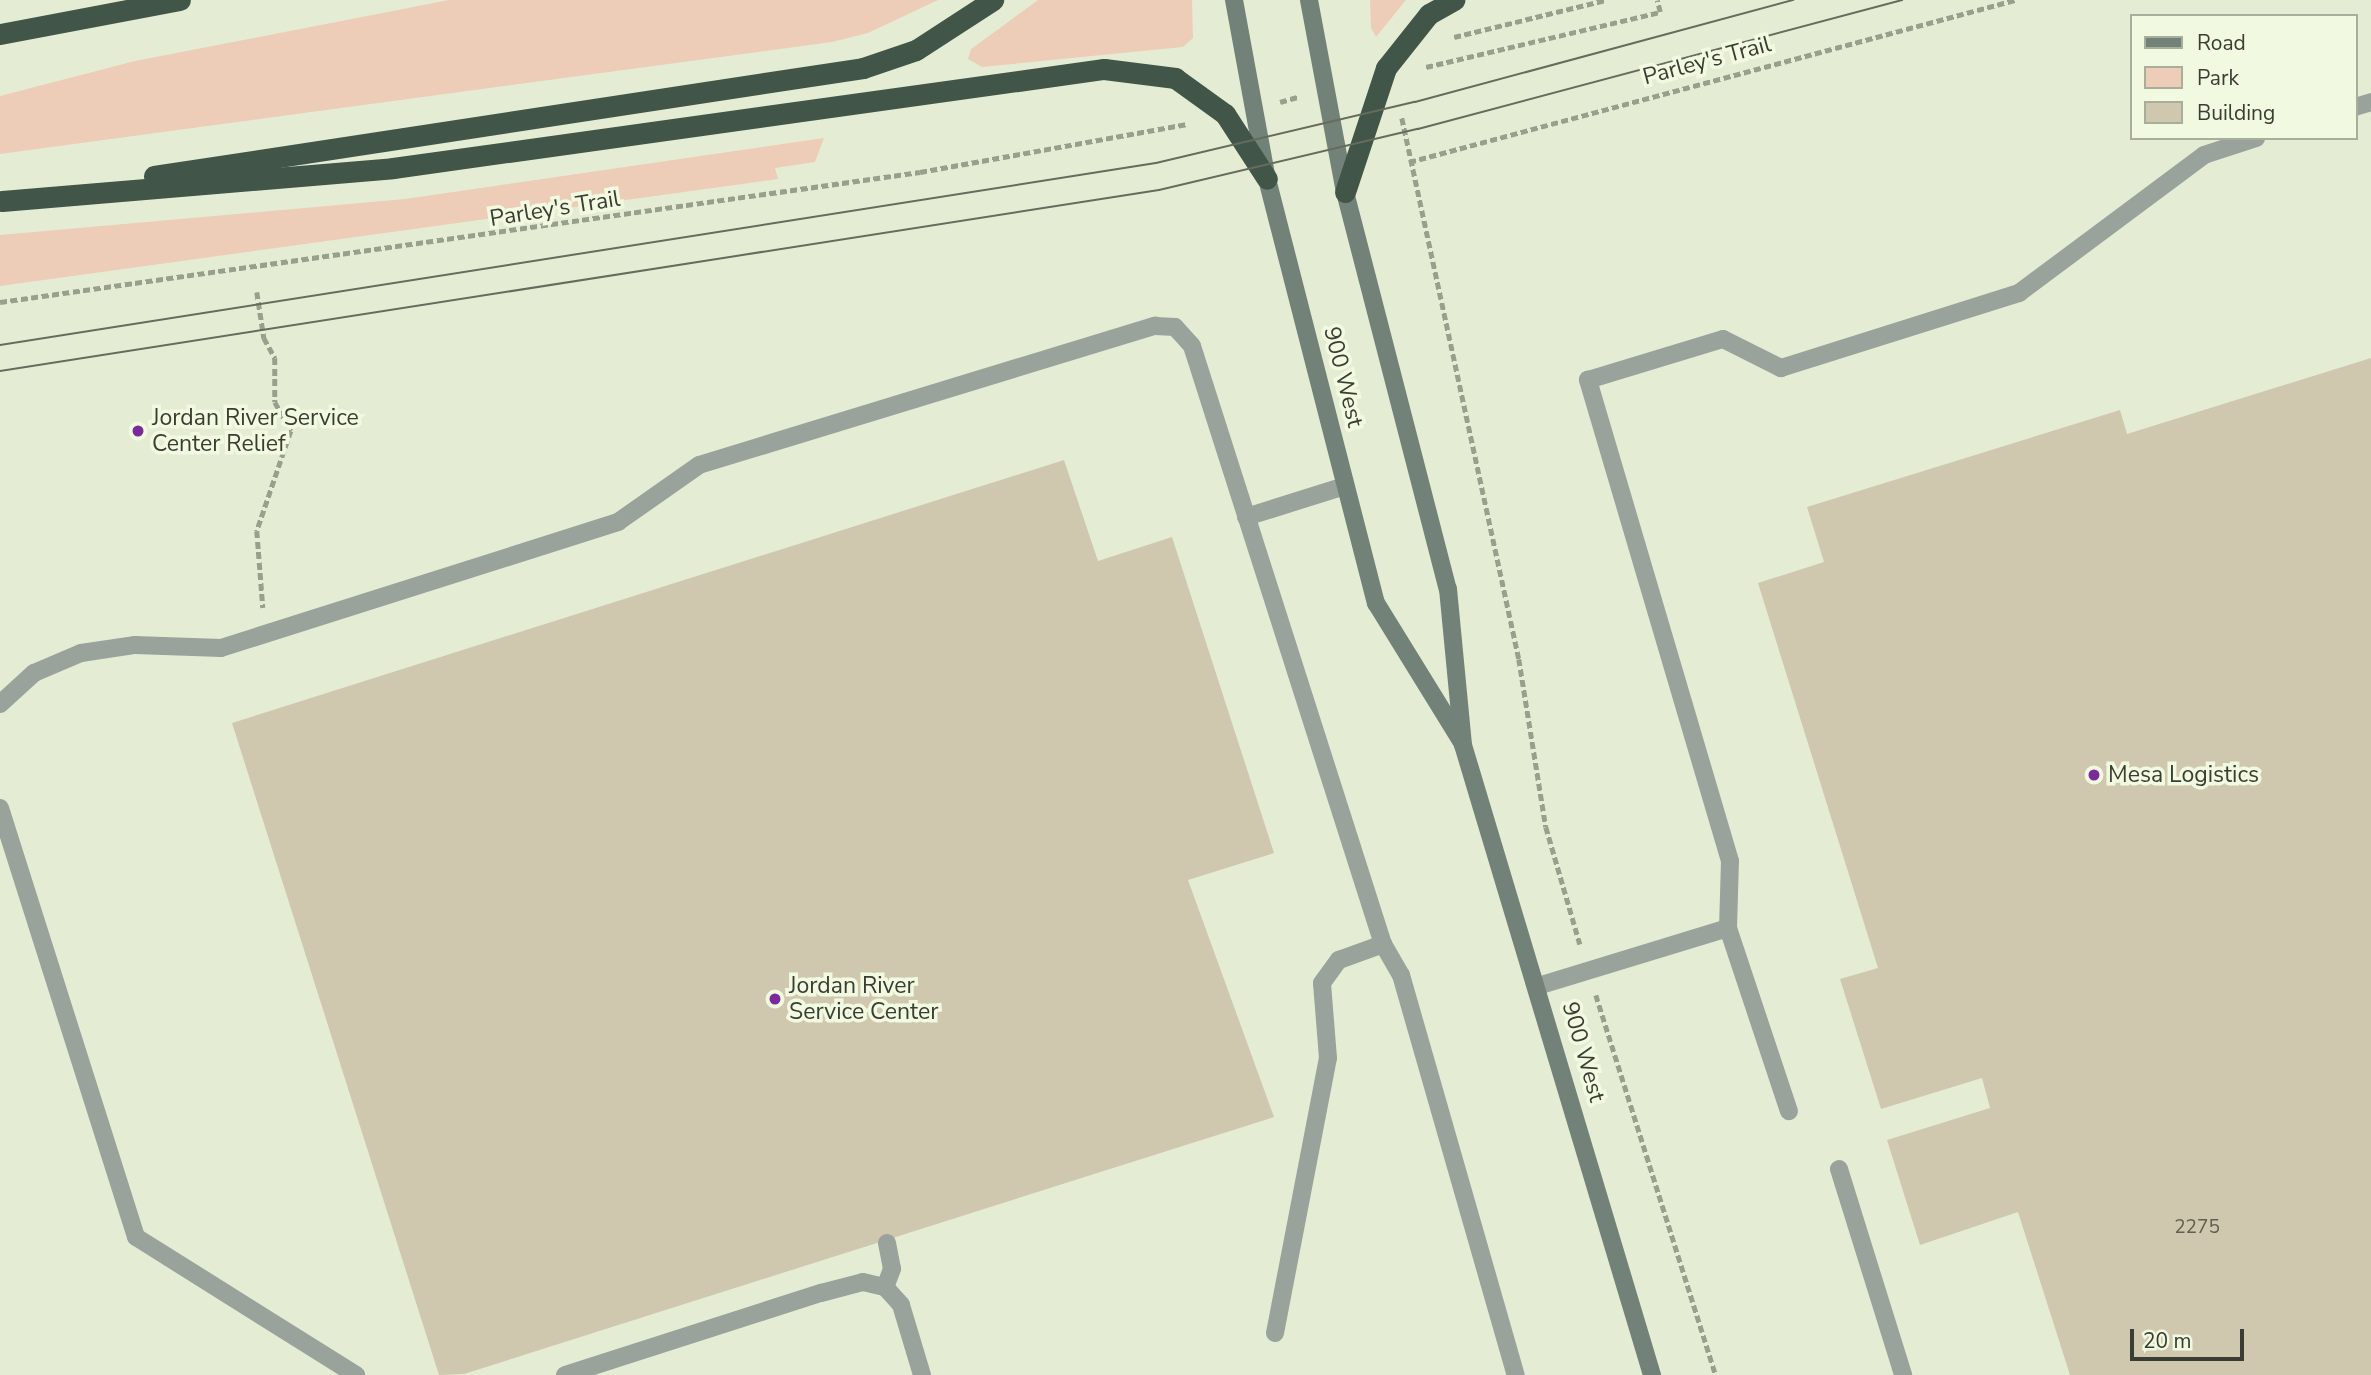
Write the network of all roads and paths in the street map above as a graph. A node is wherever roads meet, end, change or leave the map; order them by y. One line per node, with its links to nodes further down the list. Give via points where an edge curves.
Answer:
1 (136, 0): 10 (highway)
2 (180, 0): 10 (highway)
3 (993, 0): 19 (highway, via 916,50 863,68)
4 (1234, 0): 17 (main road, 900 West)
5 (1309, 0): 18 (main road, 900 West)
6 (1454, 0): 18 (highway, via 1429,14 1386,68)
7 (1606, 0): 11 (path)
8 (1657, 0): 12 (path, via 1660,12)
9 (2015, 0): 16 (path, Parley's Trail)
10 (0, 34)
11 (1440, 41)
12 (1482, 54)
13 (1401, 109): 16 (path)
14 (1114, 140): 21 (path, Parley's Trail, via 409,248)
15 (2250, 140): 30 (lane, via 2204,155 2019,293 1781,368 1723,339 1588,380 1730,861)
16 (1409, 162): 32 (path, via 1518,659 1546,827)
17 (1267, 179): 19 (highway, via 1224,114 1175,78 1104,69 393,168); 22 (main road, 900 West)
18 (1345, 192): 28 (main road, 900 West, via 1448,589)
19 (1, 201)
20 (257, 292): 24 (path, via 264,338 275,358 275,402 291,431 257,531 257,576)
21 (0, 302)
22 (1345, 486): 23 (lane); 28 (main road, 900 West, via 1376,603)
23 (1246, 517): 24 (lane, via 1192,346 1175,327 1155,326 699,465 618,522); 31 (lane)
24 (269, 633): 26 (lane, via 211,650 107,647)
25 (0, 678): 26 (lane)
26 (20, 682): 27 (lane)
27 (0, 704)
28 (1464, 745): 33 (main road, 900 West)
29 (0, 808): 39 (lane, via 136,1237)
30 (1728, 928): 32 (lane); 34 (lane)
31 (1383, 944): 38 (lane, via 1339,960 1322,983 1328,1058); 42 (lane, via 1401,975)
32 (1588, 971): 33 (lane); 44 (path)
33 (1538, 986): 43 (main road, 900 West)
34 (1789, 1111)
35 (1839, 1169): 45 (lane)
36 (887, 1243): 37 (lane, via 891,1269)
37 (885, 1287): 40 (lane, via 863,1282 821,1293); 41 (lane, via 901,1305)
38 (1275, 1333)
39 (356, 1375)
40 (565, 1375)
41 (922, 1375)
42 (1516, 1375)
43 (1652, 1375)
44 (1716, 1375)
45 (1903, 1375)

